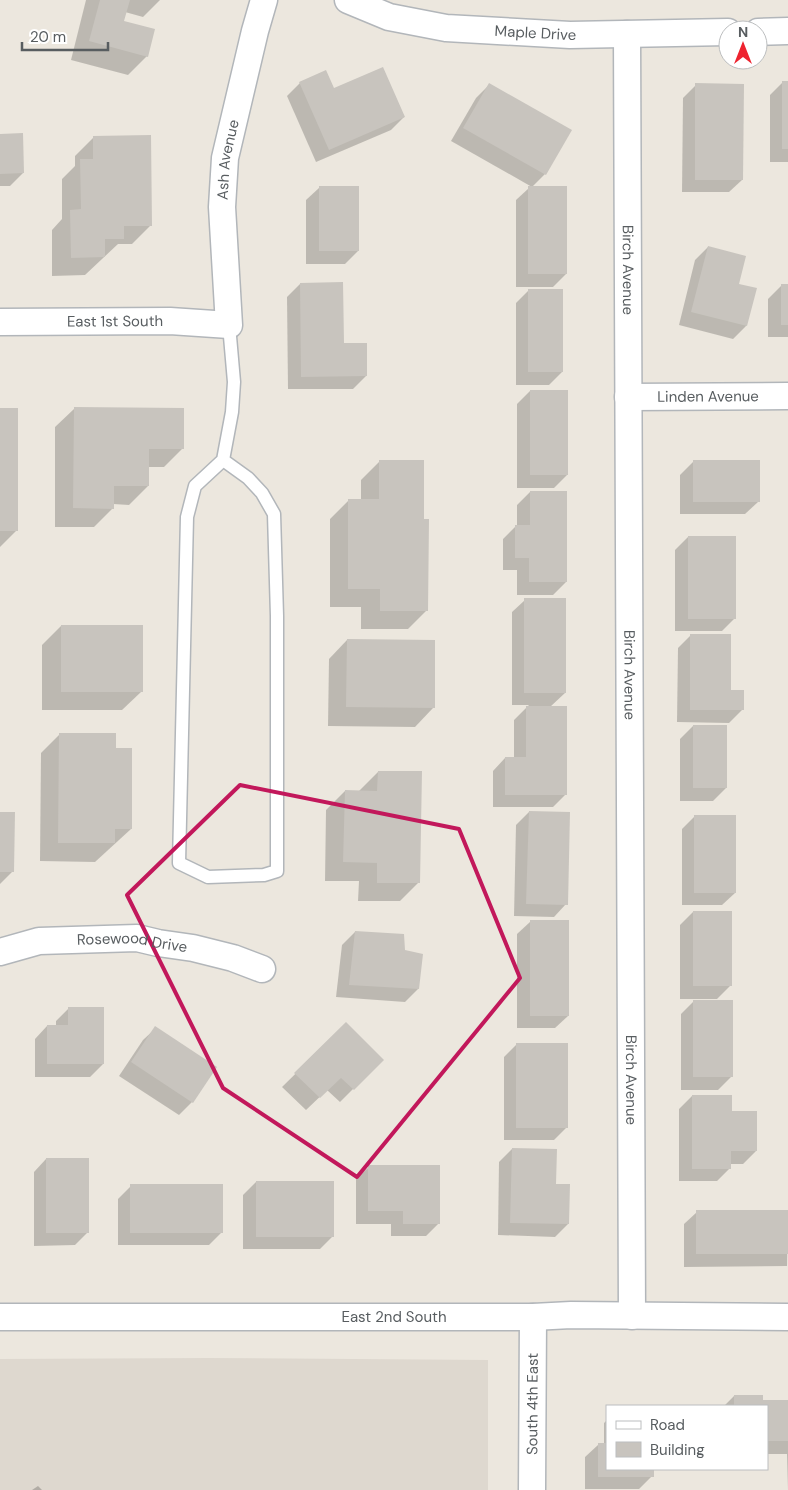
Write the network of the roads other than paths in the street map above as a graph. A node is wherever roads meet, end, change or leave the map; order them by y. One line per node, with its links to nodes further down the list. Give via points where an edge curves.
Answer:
1 (264, 0): 8 (street, Ash Avenue, via 225,158 222,207)
2 (348, 0): 6 (street, Maple Drive, via 388,17 446,28 570,35)
3 (718, 32): 6 (street, Maple Drive)
4 (768, 32): 5 (street)
5 (788, 32)
6 (626, 34): 10 (street, Birch Avenue)
7 (0, 322): 8 (street, East 1st South, via 170,321)
8 (229, 325): 11 (lane, via 234,382)
9 (788, 396): 10 (street, Linden Avenue)
10 (628, 397): 15 (street, Birch Avenue)
11 (223, 460): 11 (lane, via 248,478 262,493 274,514 277,870 264,875 208,877 179,863 187,517 194,486)
12 (0, 952): 13 (street, Rosewood Drive, via 39,941 137,938 193,948)
13 (262, 969)
14 (533, 1316): 15 (street, East 2nd South); 16 (street, East 2nd South); 18 (street, South 4th East)
15 (632, 1316): 17 (street, East 2nd South)
16 (0, 1317)
17 (788, 1318)
18 (532, 1490)

